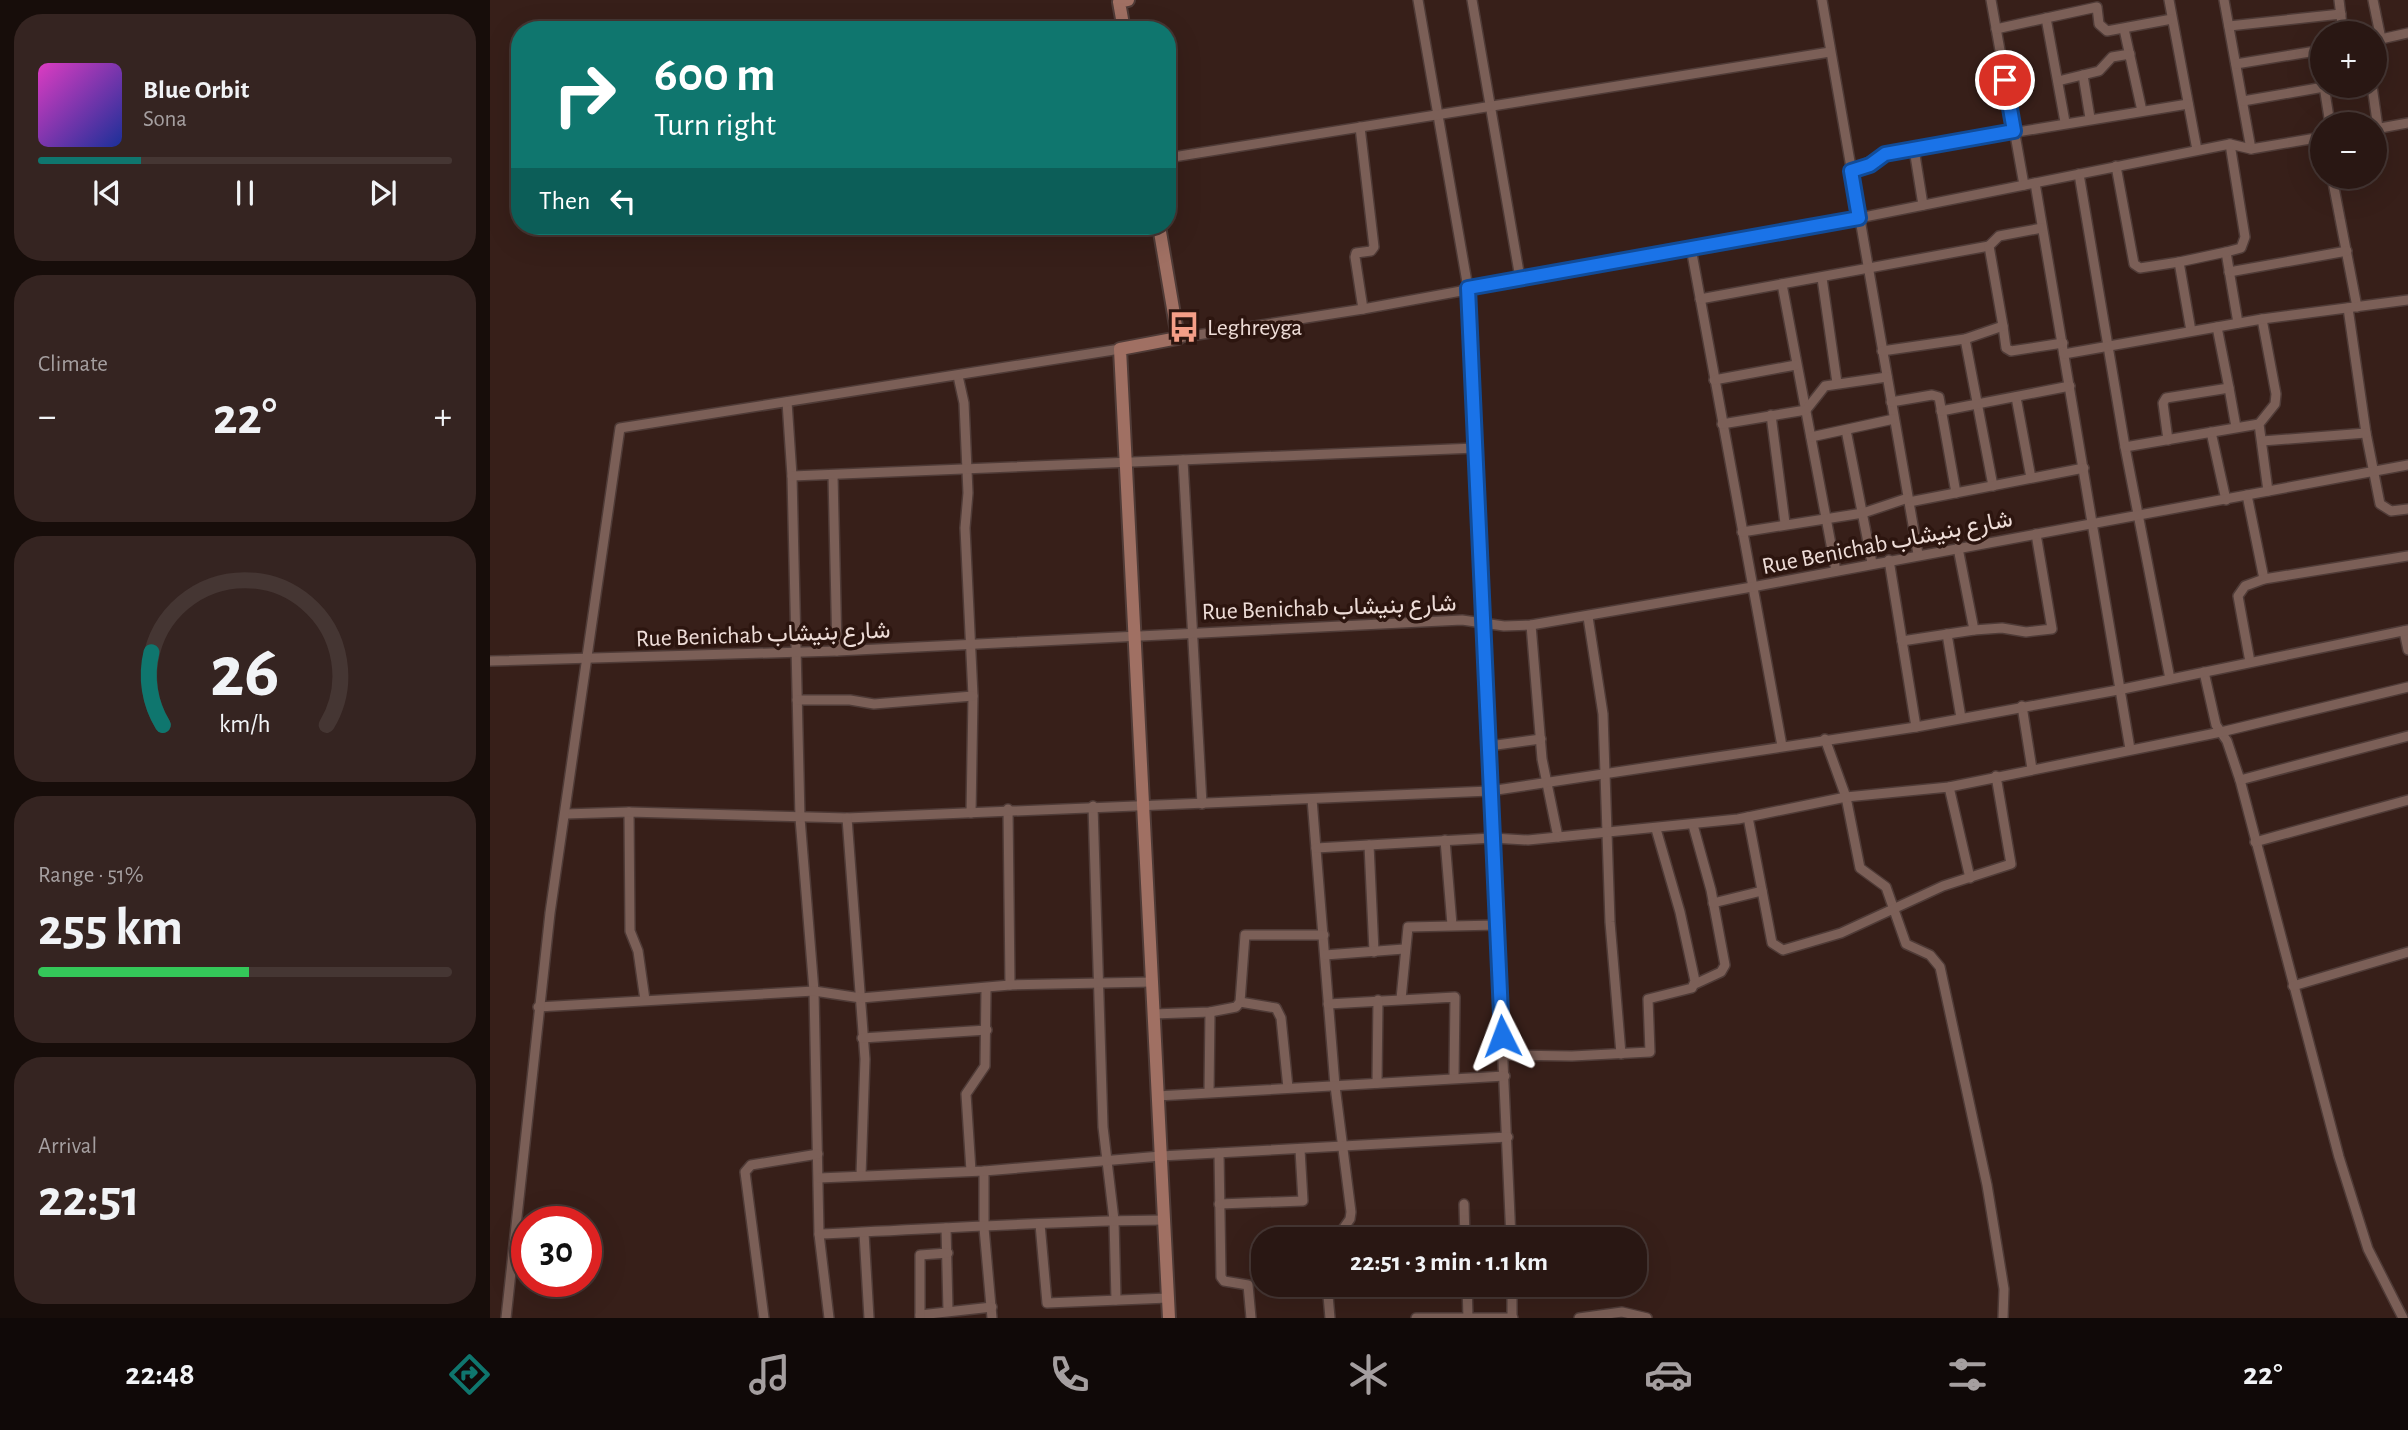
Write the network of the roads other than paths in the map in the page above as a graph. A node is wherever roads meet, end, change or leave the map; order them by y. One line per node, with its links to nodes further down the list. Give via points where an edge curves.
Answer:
1 (1418, 0): 33 (street)
2 (1472, 0): 31 (street)
3 (1822, 0): 22 (street)
4 (1991, 0): 18 (street)
5 (2169, 0): 13 (street)
6 (2224, 0): 17 (street)
7 (2339, 0): 11 (street)
8 (2373, 0): 16 (street)
9 (1122, 1): 14 (street)
10 (2096, 4): 12 (street); 19 (street, via 2102,29)
11 (2341, 14): 15 (street); 17 (street)
12 (2046, 18): 18 (street); 27 (street)
13 (2172, 19): 19 (street); 30 (street)
14 (1123, 21)
15 (2342, 21)
16 (2376, 21)
17 (2229, 26): 25 (street)
18 (1996, 29): 39 (street)
19 (2124, 29): 24 (street)
20 (2408, 33): 21 (street)
21 (2387, 37)
22 (1830, 52): 31 (street); 47 (street)
23 (2310, 53): 25 (street)
24 (2130, 54): 26 (street, via 2112,57 2099,71); 32 (street)
25 (2236, 64): 29 (street)
26 (2083, 75): 27 (street); 34 (street)
27 (2058, 81): 35 (street)
28 (2310, 89): 29 (street)
29 (2243, 101): 43 (street)
30 (2188, 104): 32 (street); 44 (street)
31 (1491, 106): 33 (street); 63 (street)
32 (2142, 111): 34 (street)
33 (1438, 114): 37 (street); 66 (street)
34 (2090, 118): 35 (street)
35 (2065, 122): 39 (street)
36 (2408, 123): 38 (street)
37 (1360, 127): 45 (street); 70 (street, via 1374,244 1371,251 1354,257)
38 (2387, 127)
39 (2014, 131): 42 (street); 50 (street)
40 (2310, 139): 43 (street)
41 (2230, 144): 43 (street); 44 (street); 59 (street, via 2245,241 2241,248)
42 (1914, 149): 47 (street, via 1885,154); 52 (street)
43 (2251, 149)
44 (2196, 150): 46 (street)
45 (1176, 157)
46 (2116, 166): 48 (street); 60 (street, via 2134,264 2140,268)
47 (1851, 171): 53 (street)
48 (2079, 174): 49 (street); 79 (street)
49 (2035, 183): 50 (street); 54 (street)
50 (2024, 185): 52 (street)
51 (2334, 189): 58 (street)
52 (1923, 205): 53 (street)
53 (1859, 218): 57 (street); 61 (street)
54 (2042, 228): 56 (street, via 1999,236); 78 (street)
55 (1161, 235): 76 (street)
56 (1989, 246): 61 (street); 73 (street)
57 (1691, 248): 63 (street); 67 (street)
58 (2347, 251): 62 (street); 69 (street)
59 (2225, 252): 60 (street); 62 (street)
60 (2179, 262): 75 (street)
61 (1868, 269): 64 (street); 81 (street)
62 (2230, 272): 72 (street)
63 (1520, 278): 66 (street)
64 (1822, 278): 65 (street); 87 (street)
65 (1782, 284): 67 (street); 83 (street)
66 (1468, 288): 70 (street); 107 (street)
67 (1700, 299): 86 (street)
68 (2408, 300): 69 (street)
69 (2353, 308): 71 (street); 103 (street)
70 (1363, 309): 76 (street)
71 (2262, 319): 72 (street); 99 (street, via 2276,394 2275,404)
72 (2238, 323): 74 (street)
73 (2003, 326): 77 (street); 78 (street, via 2006,348 2011,351)
74 (2217, 327): 75 (street); 89 (street)
75 (2191, 331): 79 (street)
76 (1178, 338): 80 (street)
77 (1965, 339): 81 (street); 93 (street)
78 (2063, 343): 82 (street)
79 (2109, 346): 82 (street); 108 (street)
80 (1119, 349): 84 (street); 110 (street)
81 (1882, 351): 85 (street)
82 (2064, 354): 88 (street)
83 (1796, 365): 86 (street); 94 (street)
84 (958, 376): 91 (street); 112 (street, via 964,403)
85 (1887, 377): 87 (street); 92 (street)
86 (1714, 380): 98 (street)
87 (1837, 383): 94 (street, via 1821,388)
88 (2070, 386): 90 (street); 113 (street)
89 (2229, 388): 100 (street); 105 (street, via 2166,398)
90 (2016, 397): 93 (street); 117 (street)
91 (787, 402): 116 (street); 153 (street, via 620,428)
92 (1891, 402): 95 (street, via 1935,394); 97 (street)
93 (1978, 404): 95 (street); 118 (street)
94 (1806, 410): 96 (street); 104 (street)
95 (1941, 411): 120 (street)
96 (1772, 415): 98 (street); 128 (street)
97 (1894, 419): 101 (street); 122 (street)
98 (1722, 424): 130 (street)
99 (2259, 424): 100 (street); 106 (street)
100 (2236, 427): 102 (street)
101 (1846, 430): 104 (street); 125 (street)
102 (2211, 432): 105 (street); 123 (street)
103 (2366, 433): 106 (street); 114 (street)
104 (1811, 437): 127 (street)
105 (2168, 440): 108 (street)
106 (2262, 441): 119 (street)
107 (1476, 447): 109 (street); 141 (street)
108 (2125, 447): 126 (street)
109 (1183, 460): 110 (street); 144 (street)
110 (1125, 463): 112 (street); 146 (street)
111 (2408, 465): 114 (street, Rue Benichab شارع بنيشاب)
112 (965, 468): 115 (street); 149 (street)
113 (2084, 468): 117 (street); 129 (street)
114 (2373, 470): 119 (street, Rue Benichab شارع بنيشاب); 124 (street, via 2382,508)
115 (833, 475): 116 (street); 151 (street)
116 (792, 476): 152 (street)
117 (2031, 478): 118 (street)
118 (1993, 486): 120 (street)
119 (2268, 491): 121 (street, Rue Benichab شارع بنيشاب)
120 (1956, 493): 122 (street)
121 (2247, 495): 123 (street, Rue Benichab شارع بنيشاب); 138 (street)
122 (1909, 500): 125 (street); 133 (street)
123 (2226, 500): 126 (street, Rue Benichab شارع بنيشاب)
124 (2408, 509)
125 (1863, 513): 127 (street); 136 (street)
126 (2139, 516): 129 (street, Rue Benichab شارع بنيشاب); 157 (street)
127 (1826, 518): 128 (street); 137 (street)
128 (1786, 523): 130 (street)
129 (2094, 524): 131 (street, Rue Benichab شارع بنيشاب); 159 (street)
130 (1742, 532): 139 (street)
131 (2036, 534): 132 (street, Rue Benichab شارع بنيشاب); 143 (street, via 2052,629)
132 (1958, 548): 133 (street, Rue Benichab شارع بنيشاب); 143 (street)
133 (1918, 554): 135 (street, Rue Benichab شارع بنيشاب)
134 (2408, 556): 138 (street)
135 (1888, 560): 136 (street, Rue Benichab شارع بنيشاب); 148 (street)
136 (1872, 564): 137 (street, Rue Benichab شارع بنيشاب)
137 (1836, 571): 139 (street, Rue Benichab شارع بنيشاب)
138 (2264, 579): 155 (street, via 2245,586 2238,596)
139 (1752, 587): 140 (street, Rue Benichab شارع بنيشاب); 170 (street)
140 (1588, 617): 142 (street, Rue Benichab شارع بنيشاب); 173 (street, via 1603,714)
141 (1484, 623): 142 (street, Rue Benichab شارع بنيشاب); 144 (street, Rue Benichab شارع بنيشاب, via 1462,620); 169 (street)
142 (1531, 625): 167 (street)
143 (1974, 630): 147 (street)
144 (1193, 631): 146 (street, Rue Benichab شارع بنيشاب); 182 (street)
145 (2406, 631): 150 (street); 155 (street)
146 (1134, 634): 149 (street, Rue Benichab شارع بنيشاب); 184 (street)
147 (1947, 634): 148 (street); 163 (street)
148 (1902, 641): 164 (street)
149 (971, 644): 151 (street, Rue Benichab شارع بنيشاب); 160 (street)
150 (2408, 650)
151 (837, 651): 152 (street, Rue Benichab شارع بنيشاب)
152 (796, 653): 153 (street, Rue Benichab شارع بنيشاب); 161 (street)
153 (584, 658): 154 (street, Rue Benichab شارع بنيشاب); 188 (street)
154 (490, 661)
155 (2250, 662): 156 (street)
156 (2204, 672): 157 (street); 165 (street)
157 (2170, 679): 159 (street)
158 (2408, 687): 165 (street)
159 (2118, 690): 162 (street); 171 (street)
160 (973, 696): 161 (street, via 874,704); 187 (street)
161 (797, 700): 190 (street)
162 (2022, 706): 163 (street); 172 (street)
163 (1961, 718): 164 (street)
164 (1916, 727): 168 (street)
165 (2221, 732): 171 (street); 175 (street)
166 (2408, 736): 175 (street)
167 (1541, 739): 169 (street); 176 (street)
168 (1825, 739): 170 (street); 179 (street)
169 (1489, 746): 178 (street)
170 (1782, 746): 173 (street)
171 (2130, 749): 172 (street)
172 (2032, 769): 174 (street)
173 (1605, 773): 176 (street); 194 (street)
174 (1996, 776): 177 (street); 201 (street, via 2011,864)
175 (2240, 780): 198 (street)
176 (1548, 781): 178 (street); 195 (street)
177 (1949, 787): 179 (street); 201 (street)
178 (1490, 792): 180 (street); 196 (street)
179 (1846, 797): 189 (street); 204 (street, via 1860,868 1886,887)
180 (1312, 799): 182 (street); 200 (street)
181 (2408, 800): 198 (street)
182 (1202, 803): 184 (street)
183 (1093, 806): 184 (street); 185 (street); 212 (street)
184 (1143, 806): 213 (street)
185 (1008, 809): 187 (street); 215 (street)
186 (629, 812): 188 (street); 190 (street); 221 (street, via 629,922)
187 (971, 813): 191 (street)
188 (565, 814): 225 (street)
189 (1748, 817): 192 (street); 202 (street)
190 (800, 818): 191 (street); 218 (street)
191 (847, 818): 219 (street)
192 (1693, 825): 193 (street); 203 (street)
193 (1656, 829): 194 (street); 214 (street)
194 (1606, 834): 195 (street); 230 (street)
195 (1558, 837): 196 (street)
196 (1492, 838): 197 (street); 206 (street)
197 (1445, 840): 199 (street); 205 (street)
198 (2255, 842): 216 (street)
199 (1369, 845): 200 (street); 209 (street)
200 (1316, 848): 207 (street)
201 (1970, 878): 204 (street)
202 (1762, 891): 203 (street); 204 (street, via 1772,943 1783,950 1841,933)
203 (1713, 903): 214 (street, via 1724,969)
204 (1893, 908): 284 (street, via 1906,944 1930,954 1940,967 1987,1185 2004,1289)
205 (1452, 925): 206 (street); 208 (street, via 1408,927)
206 (1497, 925): 231 (street)
207 (1324, 934): 211 (street); 223 (street, via 1245,935)
208 (1404, 949): 209 (street); 220 (street)
209 (1374, 952): 211 (street)
210 (2408, 952): 216 (street)
211 (1325, 955): 224 (street)
212 (1098, 982): 213 (street); 215 (street); 245 (street)
213 (1152, 982): 227 (street)
214 (1695, 984): 230 (street, via 1650,997 1650,1052)
215 (1010, 985): 217 (street)
216 (2293, 986): 285 (street, via 2368,1249)
217 (986, 989): 219 (street); 228 (street)
218 (814, 991): 219 (street); 221 (street); 243 (street)
219 (861, 998): 229 (street)
220 (1401, 999): 222 (street); 233 (street, via 1455,997)
221 (645, 1000): 225 (street)
222 (1378, 1000): 224 (street); 234 (street)
223 (1240, 1002): 226 (street); 236 (street, via 1276,1008)
224 (1328, 1003): 235 (street)
225 (538, 1007): 271 (street)
226 (1210, 1012): 227 (street); 237 (street)
227 (1153, 1014): 238 (street)
228 (987, 1030): 229 (street); 246 (street, via 985,1066 966,1094)
229 (862, 1038): 248 (street, via 866,1089)
230 (1621, 1054): 231 (street)
231 (1503, 1055): 232 (street)
232 (1505, 1076): 233 (street); 239 (street)
233 (1454, 1078): 234 (street)
234 (1377, 1083): 235 (street)
235 (1335, 1086): 236 (street); 240 (street)
236 (1288, 1088): 237 (street)
237 (1209, 1092): 238 (street)
238 (1157, 1096): 244 (street)
239 (1508, 1137): 240 (street); 257 (street)
240 (1345, 1148): 241 (street); 255 (street, via 1350,1219)
241 (1300, 1150): 242 (street); 250 (street, via 1303,1201)
242 (1219, 1153): 244 (street); 250 (street)
243 (818, 1154): 249 (street); 272 (street, via 751,1165 745,1172)
244 (1161, 1156): 245 (street); 253 (street)
245 (1108, 1162): 247 (street); 252 (street)
246 (971, 1171): 247 (street); 248 (street)
247 (984, 1171): 259 (street)
248 (861, 1175): 249 (street)
249 (819, 1178): 261 (street)
250 (1219, 1204): 277 (street, via 1221,1277 1248,1286)
251 (1464, 1205): 256 (street)
252 (1114, 1220): 253 (street); 254 (street); 267 (street)
253 (1164, 1220): 266 (street)
254 (1040, 1223): 259 (street); 267 (street, via 1047,1303)
255 (1344, 1227)
256 (1465, 1227)
257 (1511, 1227)
258 (946, 1228): 259 (street); 260 (street); 262 (street)
259 (984, 1228): 268 (street)
260 (864, 1233): 261 (street); 274 (street)
261 (819, 1234): 273 (street)
262 (948, 1253): 269 (street); 270 (street, via 920,1255)
263 (1328, 1297): 278 (street)
264 (1467, 1297): 280 (street)
265 (1512, 1297): 281 (street)
266 (1168, 1298): 267 (street); 276 (street)
267 (1116, 1300)
268 (992, 1307): 269 (street); 275 (street)
269 (948, 1310): 270 (street)
270 (920, 1316)
271 (506, 1318)
272 (764, 1318)
273 (829, 1318)
274 (869, 1318)
275 (992, 1318)
276 (1169, 1318)
277 (1251, 1318)
278 (1330, 1318)
279 (1416, 1318): 280 (street)
280 (1468, 1318): 281 (street)
281 (1512, 1318)
282 (1579, 1318): 283 (street, via 1622,1312)
283 (1647, 1318)
284 (2003, 1318)
285 (2403, 1318)

